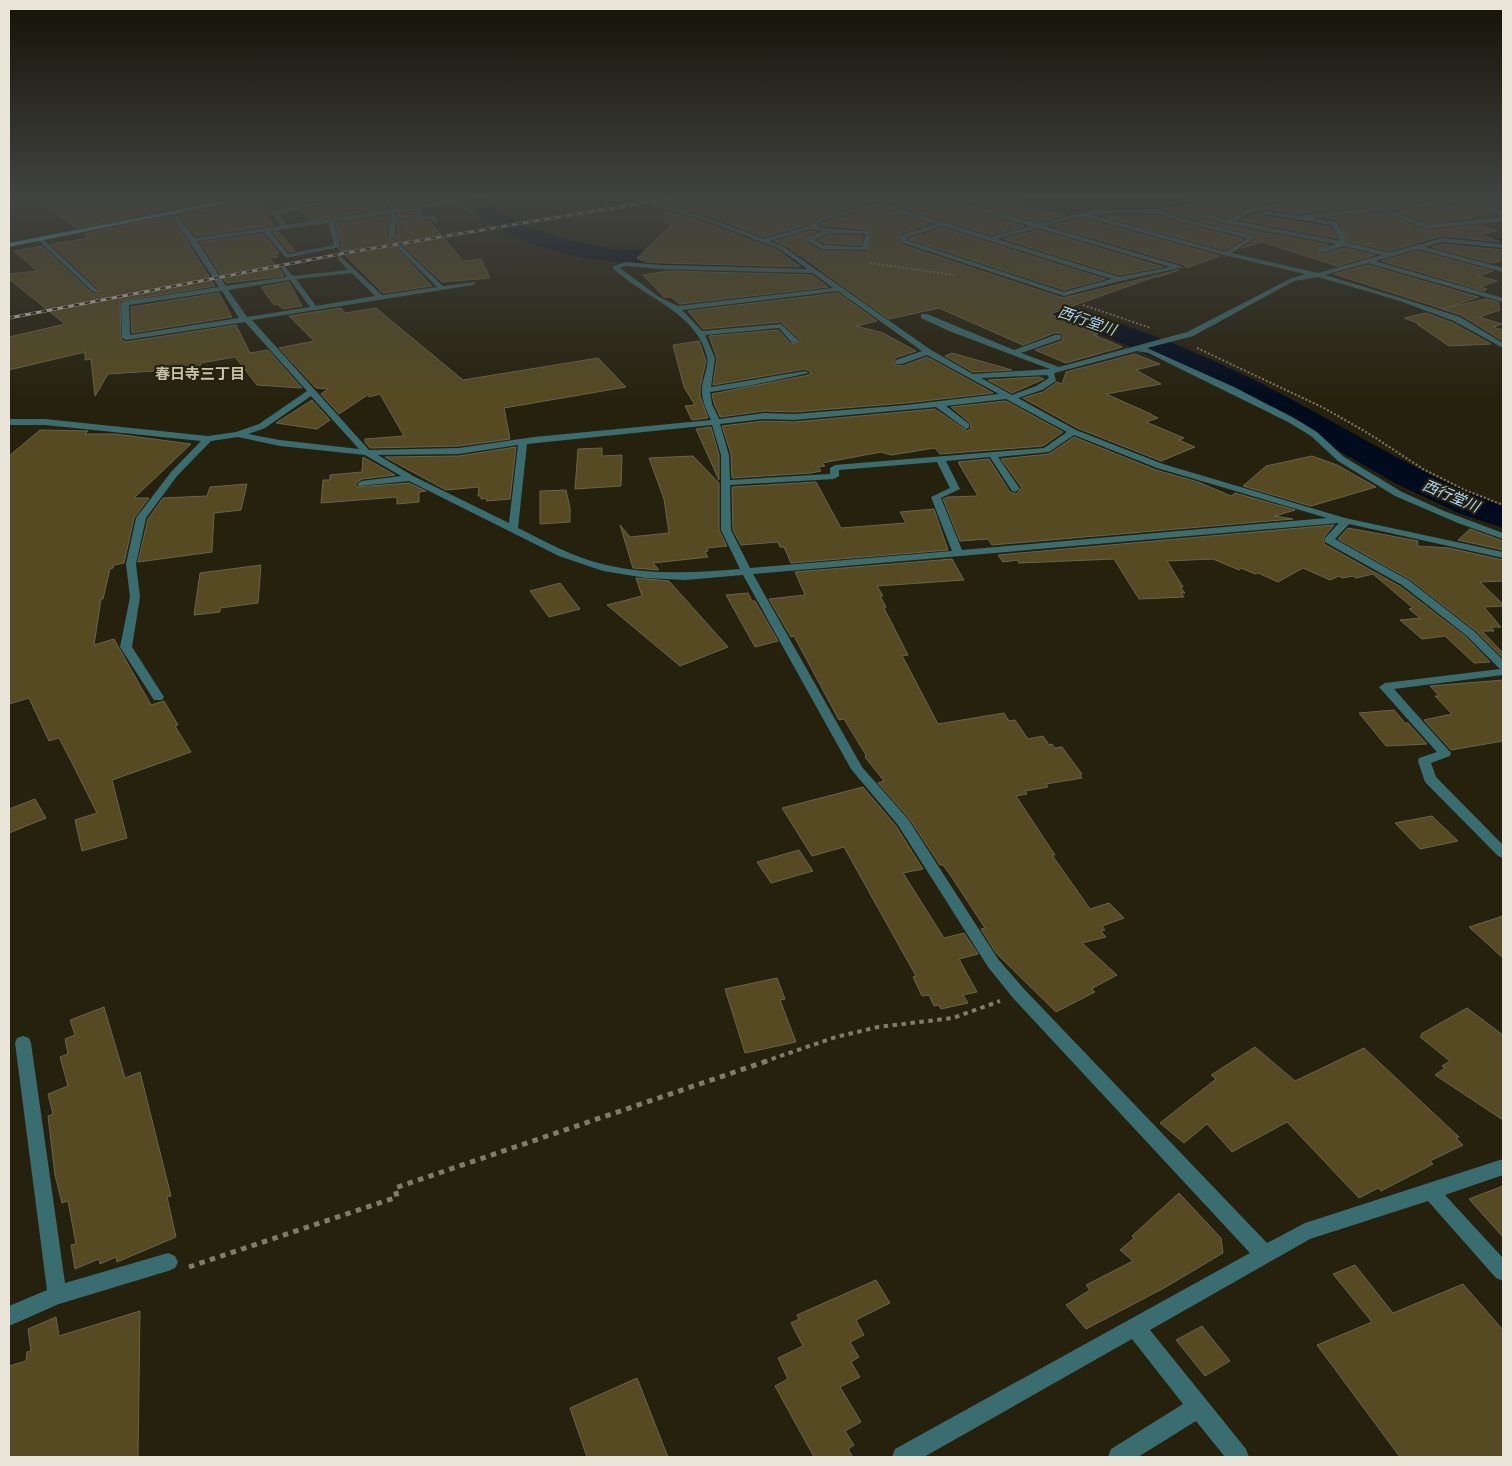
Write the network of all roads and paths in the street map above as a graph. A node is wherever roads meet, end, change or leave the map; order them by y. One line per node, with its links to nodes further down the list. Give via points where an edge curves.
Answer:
1 (67, 264): 26 (street)
2 (208, 264): 24 (street)
3 (347, 264): 16 (street)
4 (418, 264): 23 (street)
5 (624, 264): 29 (street, via 615,267 657,298)
6 (630, 264): 17 (street)
7 (805, 264): 17 (street)
8 (974, 264): 21 (street, via 1064,294)
9 (1072, 264): 21 (street)
10 (1172, 264): 21 (street, via 1181,267)
11 (1270, 264): 19 (street)
12 (1357, 264): 19 (street)
13 (1381, 264): 28 (street)
14 (1483, 264): 18 (street)
15 (284, 268): 20 (street)
16 (353, 270): 20 (street); 27 (street)
17 (813, 270): 25 (street)
18 (1503, 270)
19 (1318, 276): 35 (street, via 1292,280 1190,334); 37 (street, via 1457,319)
20 (291, 277): 24 (street); 30 (street)
21 (1119, 279)
22 (473, 283): 23 (street)
23 (442, 288): 27 (street)
24 (223, 289): 32 (street, via 242,317); 32 (street, via 125,303 126,338)
25 (839, 289): 29 (street); 39 (street)
26 (95, 291)
27 (381, 298): 30 (street)
28 (1503, 300)
29 (677, 308): 33 (street)
30 (314, 309): 32 (street)
31 (924, 316): 40 (street)
32 (248, 320): 47 (street)
33 (700, 333): 36 (street, via 781,326); 46 (street, via 711,358)
34 (1058, 337): 40 (street)
35 (1173, 338): 38 (street); 64 (path, via 1324,408 1423,469)
36 (795, 341)
37 (1503, 346)
38 (1138, 348): 42 (street); 67 (street, via 1283,415 1313,433 1340,458 1376,481 1471,525)
39 (928, 352): 41 (street); 45 (street)
40 (1015, 352): 42 (street)
41 (899, 362)
42 (1059, 370): 43 (street)
43 (1050, 372): 45 (street); 48 (street, via 1053,379 1039,388)
44 (805, 373): 46 (street)
45 (973, 376): 48 (street)
46 (706, 390): 51 (street)
47 (313, 391): 54 (street, via 262,426); 57 (street)
48 (1008, 397): 49 (street); 53 (street)
49 (938, 404): 51 (street, via 794,417 764,416); 52 (street)
50 (9, 422): 55 (street, via 45,422)
51 (716, 423): 56 (street); 61 (street, via 725,455)
52 (966, 426)
53 (1073, 432): 58 (street, via 1046,450); 65 (street, via 1160,466)
54 (238, 434): 55 (street); 57 (street, via 280,443)
55 (208, 439): 73 (street, via 174,474 141,518 130,564 135,597 126,647)
56 (524, 442): 57 (street, via 459,451); 66 (street)
57 (367, 453): 60 (street)
58 (992, 454): 59 (street); 63 (street)
59 (940, 458): 61 (street, via 835,468 834,476); 68 (street, via 955,488 936,497)
60 (410, 478): 62 (street); 66 (street)
61 (725, 483): 70 (street, via 726,530)
62 (362, 484)
63 (1015, 490)
64 (1503, 505)
65 (1345, 520): 68 (street); 69 (street); 71 (street, via 1329,540 1406,583 1471,634)
66 (513, 529): 70 (street, via 563,554 603,568 685,577)
67 (1503, 536)
68 (958, 553): 70 (street)
69 (1503, 555)
70 (746, 571): 75 (street, via 857,769 903,822 994,963)
71 (1503, 666)
72 (1503, 672): 74 (street, via 1385,687 1445,753 1424,761 1430,779)
73 (158, 697)
74 (1503, 854)
75 (1019, 994): 79 (street); 80 (path, via 953,1018 878,1027 836,1037 395,1188 397,1197 245,1250 178,1271)
76 (23, 1043): 82 (street)
77 (1503, 1167): 78 (street)
78 (1431, 1192): 79 (street, via 1305,1232); 81 (street)
79 (1265, 1255): 84 (street)
80 (168, 1262): 82 (street)
81 (1503, 1272)
82 (57, 1296): 83 (street)
83 (9, 1316)
84 (1135, 1327): 85 (street); 86 (street)
85 (1198, 1407): 87 (street); 88 (street)
86 (903, 1457)
87 (1119, 1457)
88 (1238, 1457)

